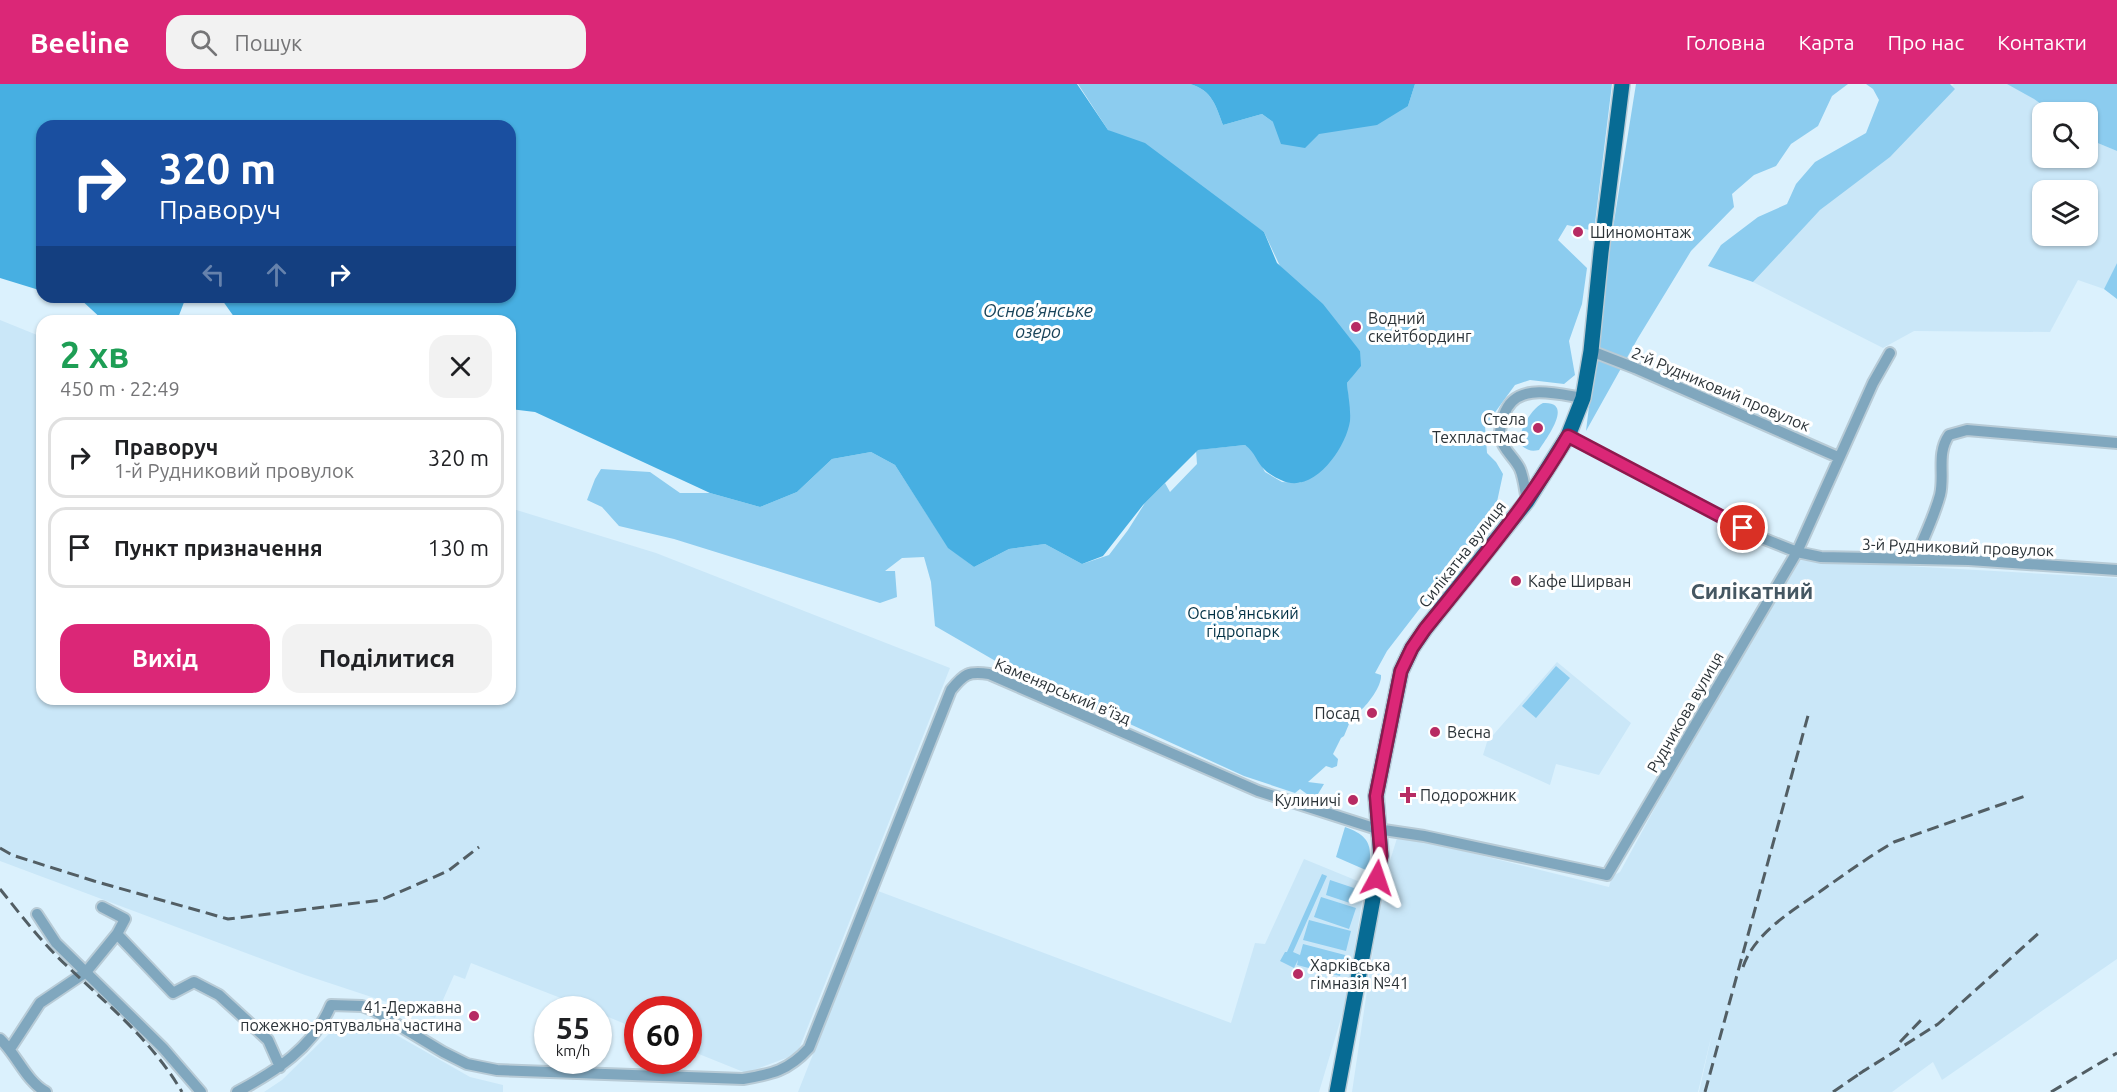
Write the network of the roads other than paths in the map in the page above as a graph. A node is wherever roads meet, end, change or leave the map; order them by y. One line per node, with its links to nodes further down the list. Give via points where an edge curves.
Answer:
1 (1622, 84): 2 (main road, Силікатна вулиця)
2 (1591, 351): 4 (main road, Силікатна вулиця); 7 (street, 2-й Рудниковий провулок)
3 (1890, 353): 7 (street, Рудникова вулиця)
4 (1583, 398): 5 (main road, Силікатна вулиця); 8 (street, via 1526,392 1506,410 1500,437 1521,469)
5 (1568, 436): 8 (main road, Силікатна вулиця); 9 (street, 3-й Рудниковий провулок, via 1762,538)
6 (2117, 443): 10 (street, via 1967,430 1949,435 1941,451 1940,494)
7 (1838, 457): 9 (street, Рудникова вулиця)
8 (1527, 501): 12 (main road, Силікатна вулиця, via 1425,629 1401,671 1376,796)
9 (1797, 552): 10 (street, 3-й Рудниковий провулок, via 1821,557); 12 (street, Рудникова вулиця, via 1607,875)
10 (1915, 558): 11 (street, 3-й Рудниковий провулок)
11 (2117, 570)
12 (1377, 829): 19 (street, Каменярський в’їзд, via 1258,791 989,674 974,672 951,690 808,1048 796,1062 773,1074 743,1079 497,1070 467,1064 375,1011 362,1006 331,1005 323,1024); 23 (main road, Силікатна вулиця, via 1381,856)
13 (102, 907): 15 (street, via 125,919)
14 (37, 914): 16 (street, via 56,943)
15 (117, 934): 16 (street); 19 (street, via 173,993 194,982 219,995 268,1040)
16 (86, 972): 18 (street, via 40,1004); 21 (street, via 163,1048)
17 (0, 1039): 18 (street)
18 (10, 1049): 20 (street, via 36,1086)
19 (280, 1067): 22 (street)
20 (46, 1092)
21 (201, 1092)
22 (237, 1092)
23 (1337, 1092)

